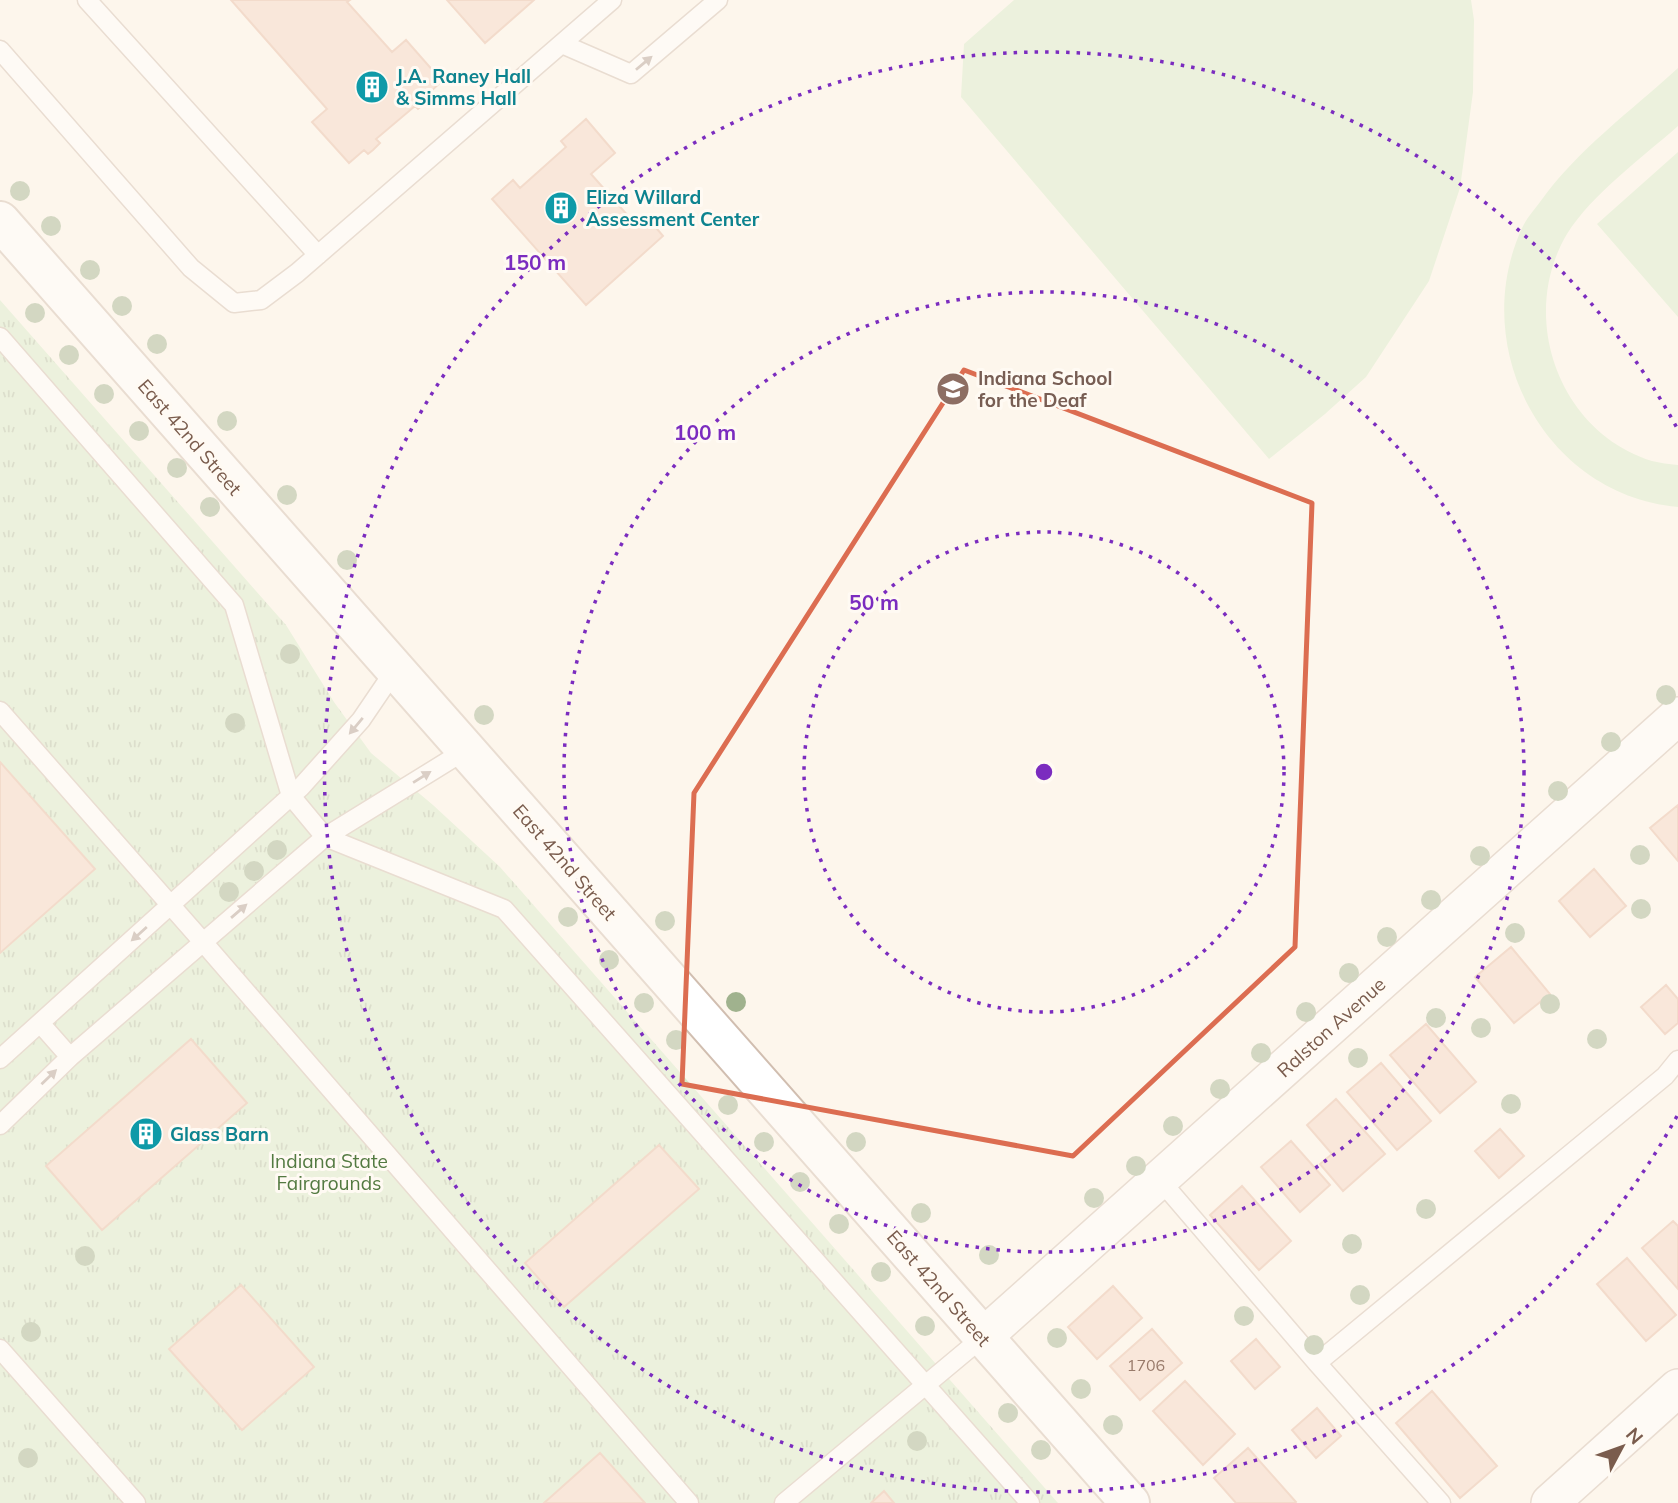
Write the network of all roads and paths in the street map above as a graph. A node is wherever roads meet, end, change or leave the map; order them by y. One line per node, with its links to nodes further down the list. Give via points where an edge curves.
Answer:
1 (87, 0): 7 (lane)
2 (612, 0): 4 (lane)
3 (718, 0): 4 (lane, one-way to 3, via 631,74)
4 (562, 44): 7 (lane)
5 (0, 50): 7 (lane, via 191,268 234,303 261,300)
6 (0, 221): 9 (street, East 42nd Street)
7 (318, 255)
8 (0, 337): 13 (lane, via 234,605)
9 (395, 670): 12 (street, East 42nd Street); 13 (lane, one-way to 13, via 361,720)
10 (0, 711): 15 (lane)
11 (1678, 716): 22 (street, Ralston Avenue)
12 (466, 750): 14 (lane, one-way to 12); 23 (street, East 42nd Street)
13 (291, 796): 14 (lane); 15 (lane)
14 (325, 838): 16 (lane, one-way to 14); 26 (lane, via 505,909)
15 (170, 906): 16 (lane); 17 (lane, one-way to 17)
16 (203, 942): 18 (lane); 29 (lane)
17 (40, 1023): 18 (lane); 19 (lane)
18 (70, 1057): 21 (lane, one-way to 18)
19 (0, 1059)
20 (1678, 1060): 25 (lane, via 1665,1076)
21 (0, 1125)
22 (1160, 1180): 23 (street, Ralston Avenue); 25 (lane)
23 (983, 1338): 26 (lane); 32 (street, East 42nd Street)
24 (0, 1349): 28 (lane)
25 (1317, 1363): 33 (lane)
26 (926, 1385): 30 (lane); 31 (lane)
27 (1678, 1388): 34 (street)
28 (136, 1503)
29 (689, 1503)
30 (784, 1503)
31 (1030, 1503)
32 (1130, 1503)
33 (1441, 1503)
34 (1550, 1503)

